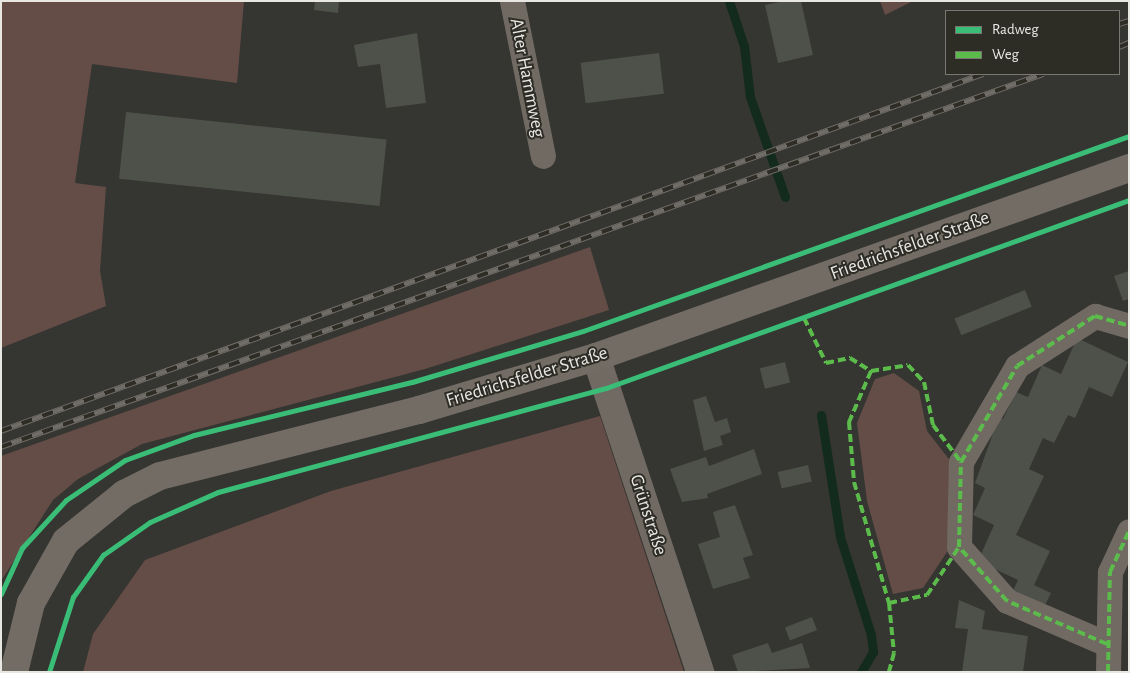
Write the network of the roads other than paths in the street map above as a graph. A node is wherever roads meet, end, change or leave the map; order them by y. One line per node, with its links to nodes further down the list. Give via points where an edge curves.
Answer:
1 (512, 1): 2 (street, Alter Hammweg)
2 (543, 156)
3 (1129, 168): 5 (main road, Friedrichsfelder Straße)
4 (1129, 326): 7 (street, via 1094,316 1018,366 961,462 959,547 1007,601)
5 (596, 357): 8 (main road, Friedrichsfelder Straße, via 420,410 198,464 124,494 66,540 46,571 21,634); 9 (street, Grünstraße)
6 (1129, 531): 7 (street, via 1110,572)
7 (1107, 644): 10 (street)
8 (14, 672)
9 (700, 672)
10 (1108, 672)

